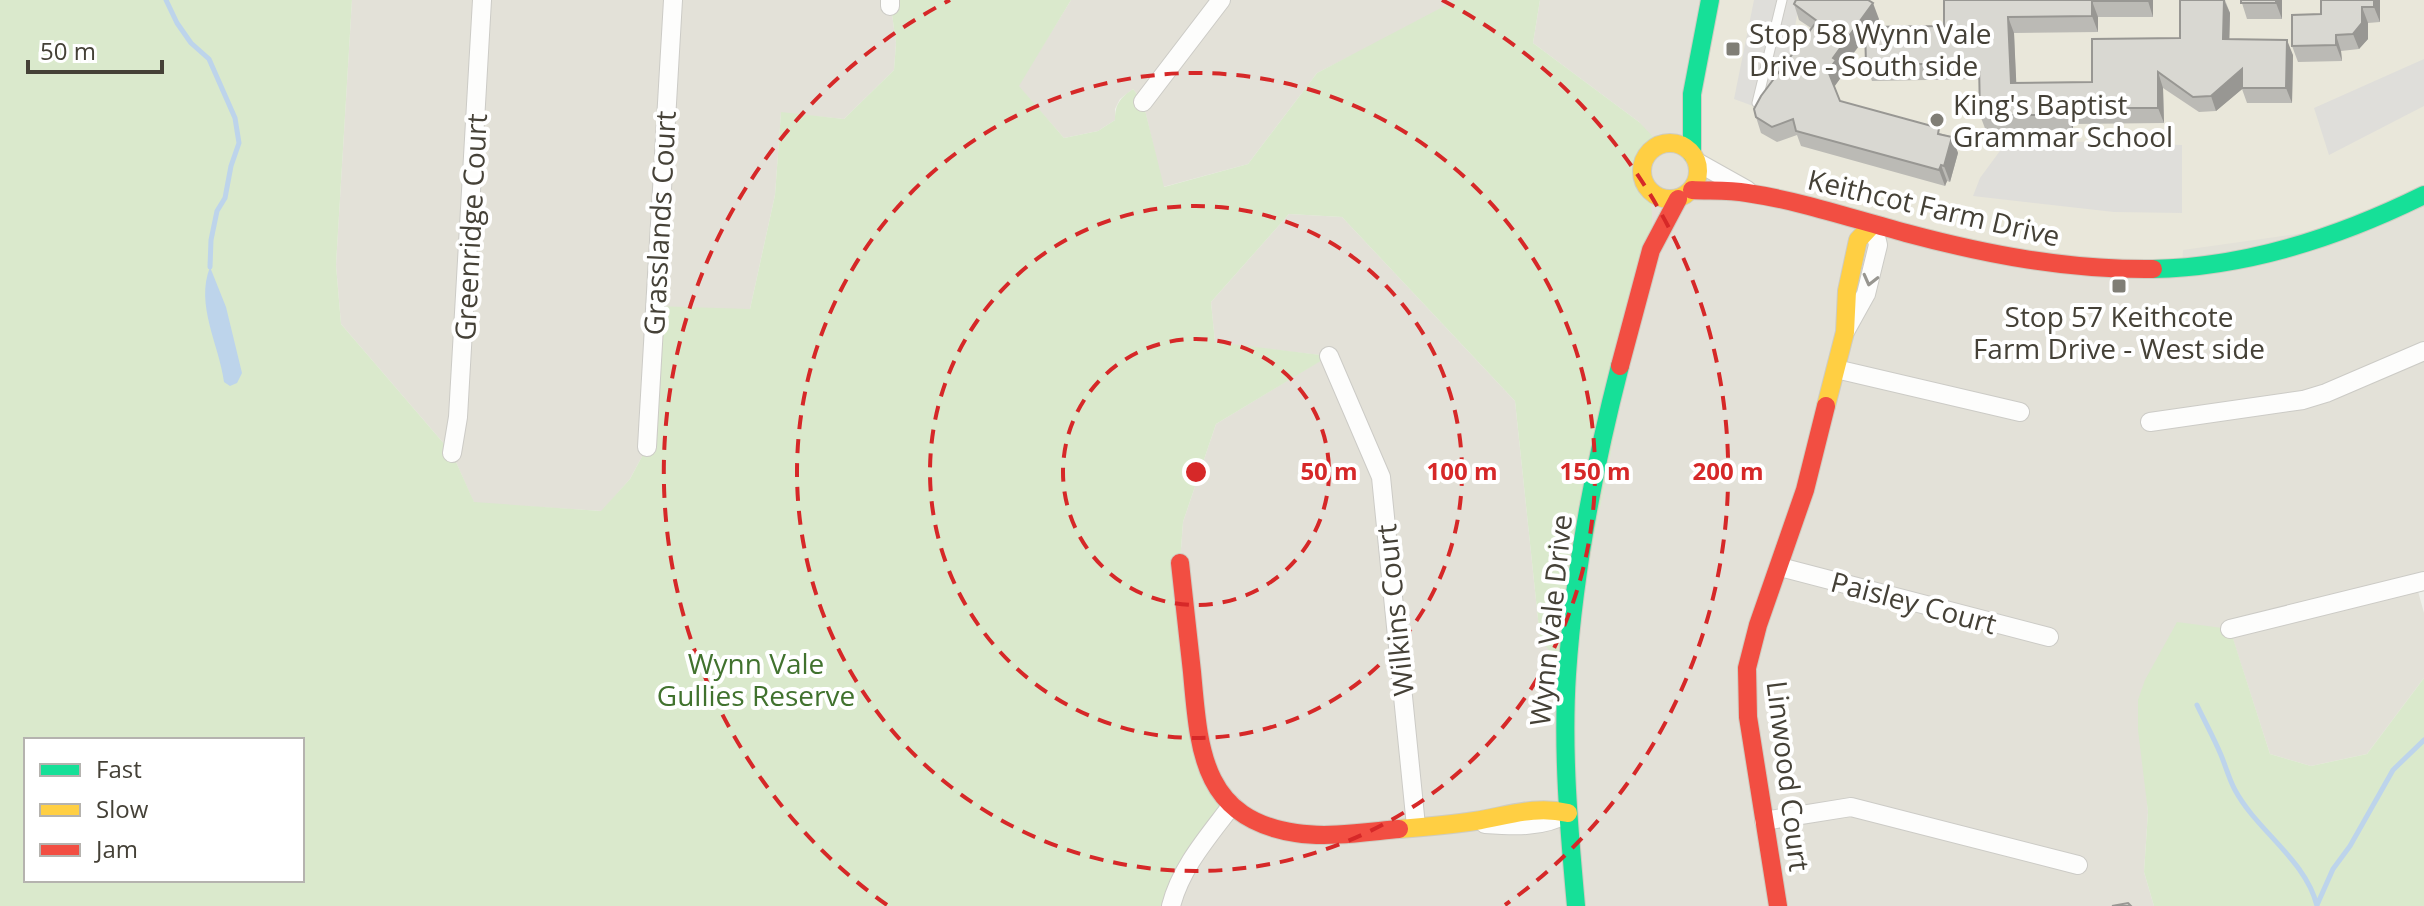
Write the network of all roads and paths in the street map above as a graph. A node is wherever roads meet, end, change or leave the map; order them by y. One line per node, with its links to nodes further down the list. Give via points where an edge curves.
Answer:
1 (482, 0): 23 (street, Greenridge Court)
2 (673, 0): 22 (street, Grasslands Court)
3 (1221, 0): 7 (street)
4 (1710, 0): 6 (street)
5 (1782, 0): 8 (lane)
6 (1692, 94): 9 (street); 10 (street)
7 (1143, 102)
8 (1757, 103)
9 (1661, 145): 10 (street, via 1678,144); 11 (street, via 1642,167)
10 (1695, 158): 12 (street, via 1698,177); 13 (street, Keithcot Farm Drive)
11 (1647, 188): 12 (street, via 1661,198); 16 (street, Wynn Vale Drive)
12 (1685, 194): 13 (street, Keithcot Farm Drive); 16 (street, Wynn Vale Drive)
13 (1756, 194): 15 (street, Keithcot Farm Drive)
14 (2424, 195): 15 (street, Keithcot Farm Drive, via 2303,245 2244,259 2158,269 2045,264)
15 (1873, 224): 19 (street, Linwood Court, via 1858,240)
16 (1651, 250): 30 (street, Wynn Vale Drive, via 1611,401 1578,563 1567,675)
17 (2424, 351): 21 (street, via 2303,400)
18 (1329, 356): 32 (street, Wilkins Court, via 1381,477)
19 (1836, 369): 20 (street); 25 (street, Linwood Court)
20 (2020, 412)
21 (2150, 422)
22 (647, 447)
23 (452, 453)
24 (1180, 563): 29 (street, via 1202,755 1217,788)
25 (1780, 567): 28 (street, Paisley Court); 31 (street, Linwood Court, via 1747,668 1748,717)
26 (2424, 581): 27 (street)
27 (2230, 629)
28 (2049, 637)
29 (1232, 805): 32 (street, via 1268,828 1292,834); 34 (street, via 1190,860)
30 (1568, 813): 32 (street, via 1552,808); 35 (street, Wynn Vale Drive)
31 (1764, 821): 33 (street, via 1851,807); 36 (street, Linwood Court)
32 (1416, 826)
33 (2078, 865)
34 (1171, 906)
35 (1576, 906)
36 (1778, 906)

